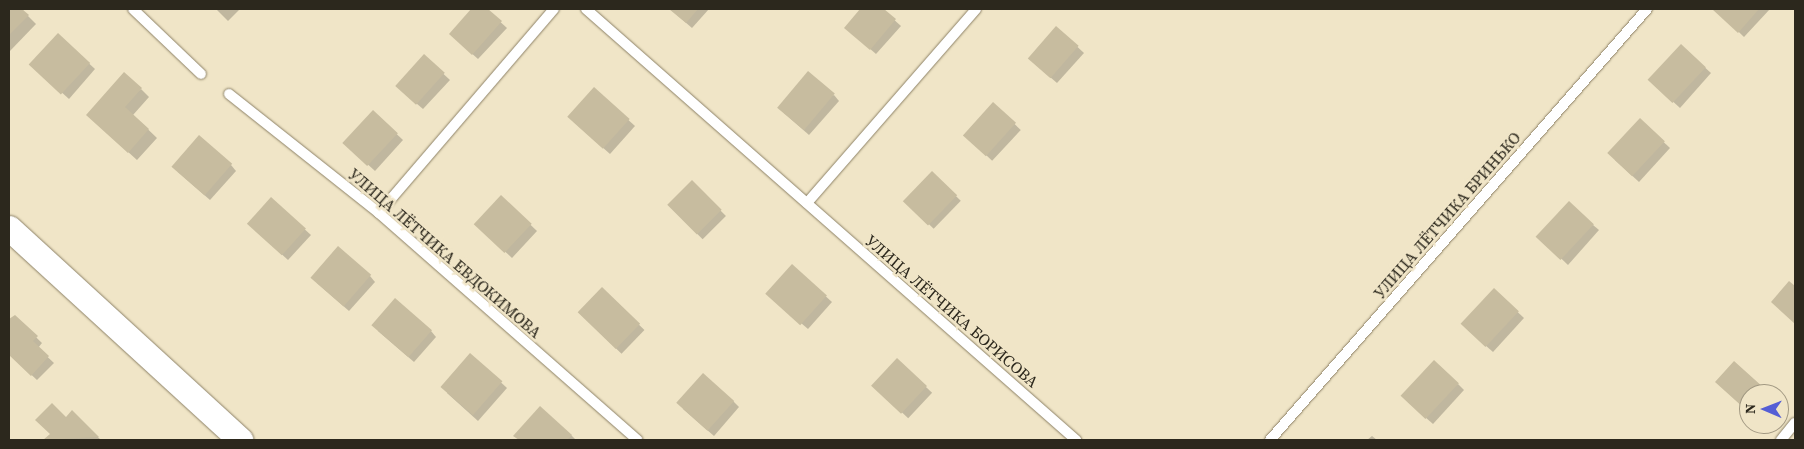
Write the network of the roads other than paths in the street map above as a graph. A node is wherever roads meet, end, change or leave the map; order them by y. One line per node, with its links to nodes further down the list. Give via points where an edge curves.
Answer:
1 (133, 9): 6 (lane)
2 (554, 9): 9 (lane)
3 (586, 9): 8 (lane, УЛИЦА ЛЁТЧИКА БОРИСОВА)
4 (976, 9): 8 (lane)
5 (1647, 9): 15 (lane, УЛИЦА ЛЁТЧИКА БРИНЬКО)
6 (201, 74)
7 (229, 94): 9 (lane, УЛИЦА ЛЁТЧИКА ЕВДОКИМОВА)
8 (807, 204): 14 (lane, УЛИЦА ЛЁТЧИКА БОРИСОВА)
9 (379, 213): 13 (lane, УЛИЦА ЛЁТЧИКА ЕВДОКИМОВА)
10 (9, 228): 12 (street)
11 (1795, 424): 16 (lane)
12 (240, 440)
13 (637, 440)
14 (1076, 440)
15 (1270, 440)
16 (1780, 440)

